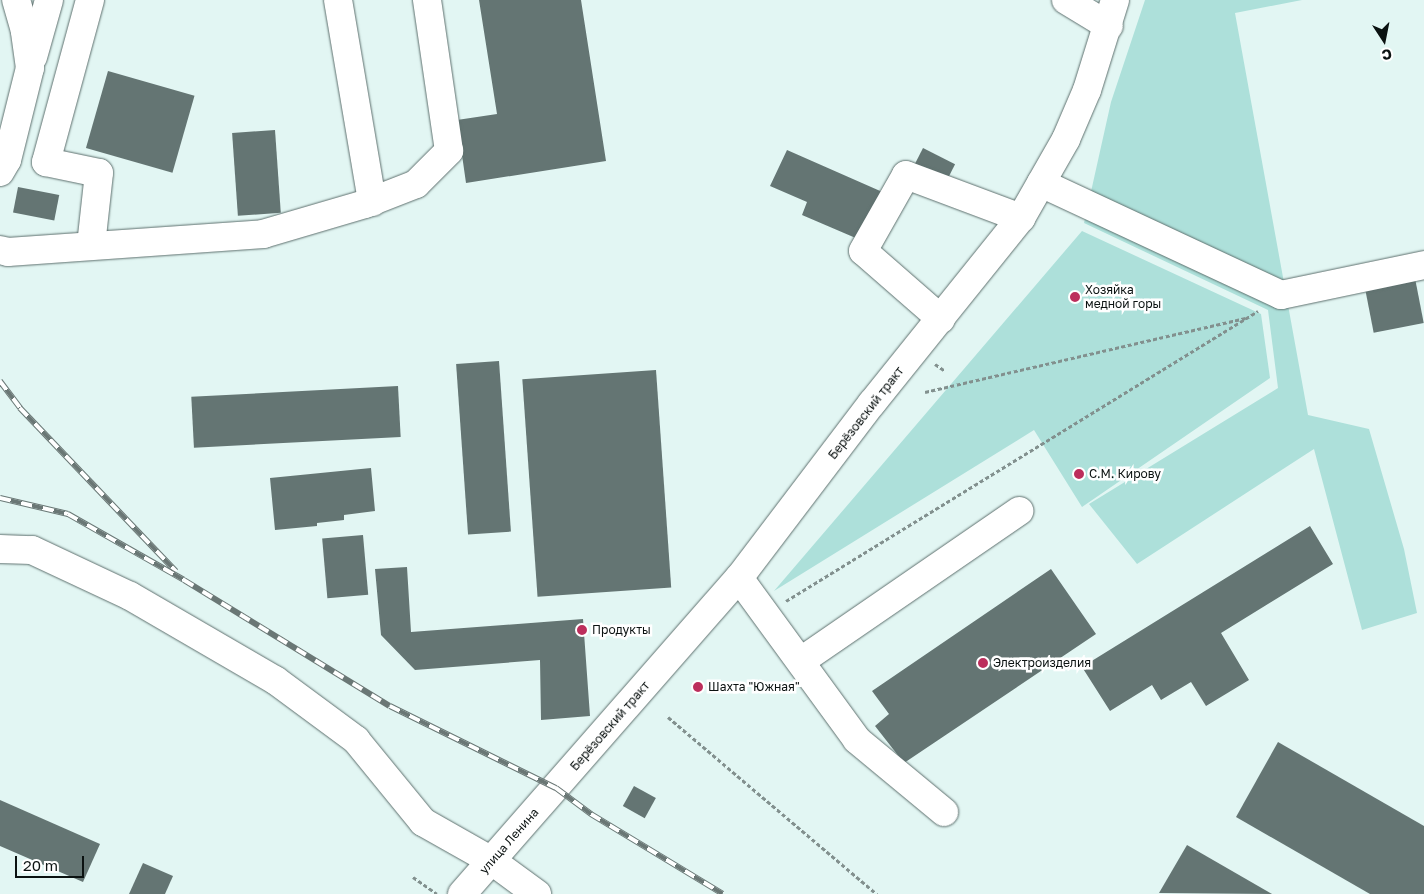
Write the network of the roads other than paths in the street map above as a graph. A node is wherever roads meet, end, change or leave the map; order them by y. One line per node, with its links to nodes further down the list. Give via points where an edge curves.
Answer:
1 (16, 0): 9 (main road, via 25,31)
2 (49, 0): 9 (main road)
3 (90, 0): 14 (main road, via 46,162 98,173)
4 (338, 0): 12 (main road)
5 (427, 0): 12 (main road, via 449,151 416,184)
6 (1066, 0): 8 (main road)
7 (1115, 0): 8 (main road, Берёзовский тракт)
8 (1109, 26): 11 (main road, Берёзовский тракт, via 1066,139)
9 (30, 68): 10 (main road, via 7,160)
10 (0, 172)
11 (1041, 183): 13 (main road, Берёзовский тракт); 16 (main road, via 1281,295)
12 (372, 202): 14 (main road, via 263,234)
13 (1021, 218): 17 (main road, Берёзовский тракт); 17 (main road, via 906,175 863,251)
14 (91, 246): 15 (main road)
15 (0, 250)
16 (1424, 265)
17 (941, 319): 20 (main road, Берёзовский тракт)
18 (1019, 511): 21 (main road)
19 (0, 549): 24 (main road, via 32,550 121,592 275,680 356,740 423,822)
20 (739, 578): 21 (main road); 22 (main road, Берёзовский тракт)
21 (801, 660): 23 (main road, via 857,740)
22 (556, 788): 24 (main road, улица Ленина)
23 (944, 812)
24 (492, 861): 25 (main road, улица Ленина); 26 (main road)
25 (462, 894)
26 (537, 894)

